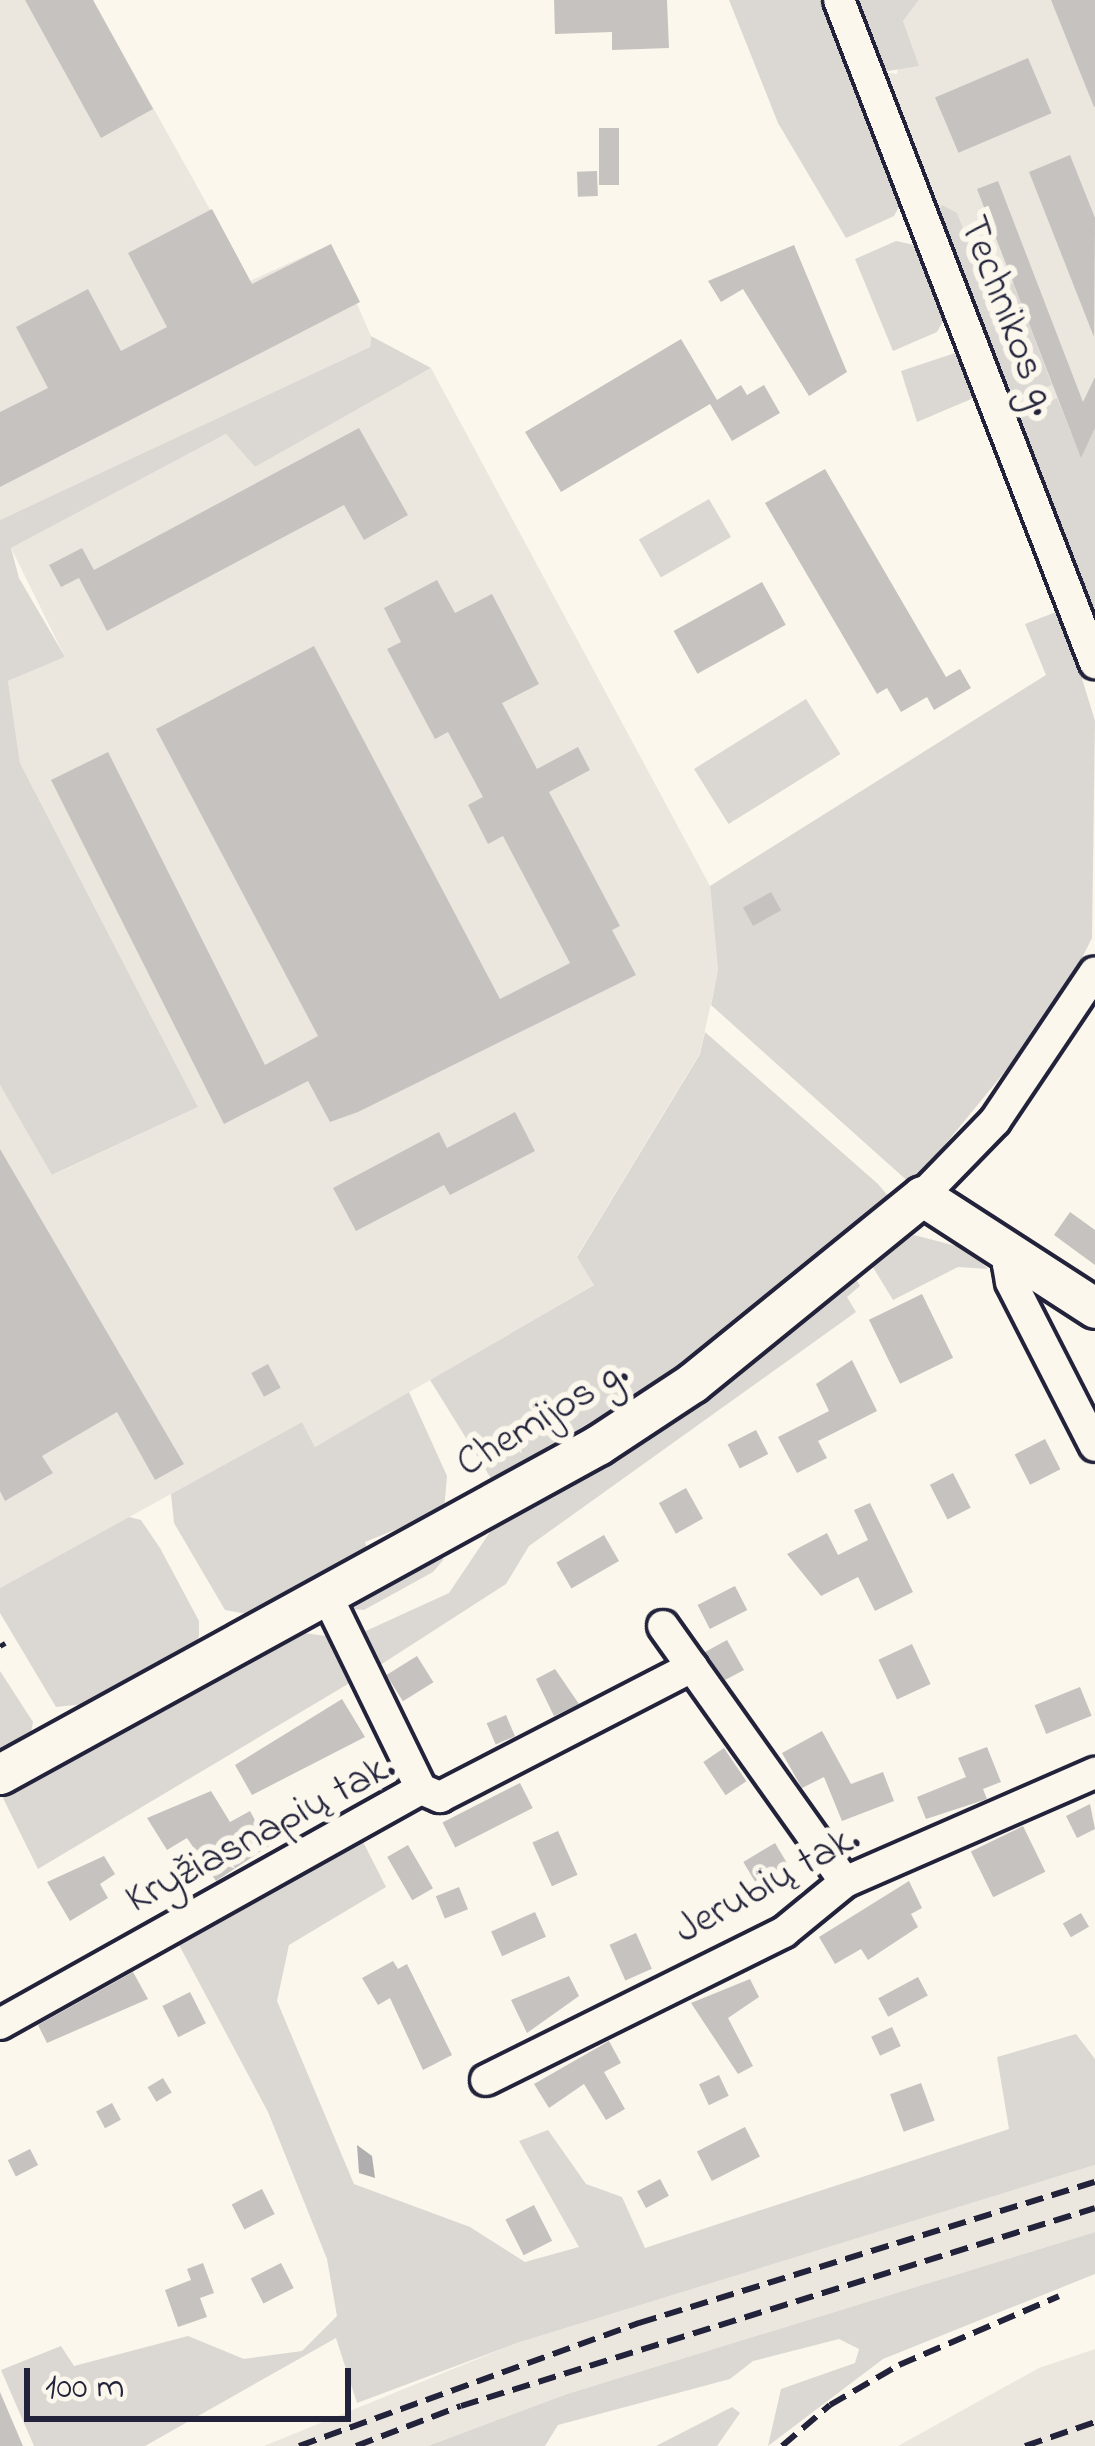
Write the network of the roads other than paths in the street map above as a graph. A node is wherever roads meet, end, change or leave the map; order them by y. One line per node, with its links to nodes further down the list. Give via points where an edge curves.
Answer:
1 (839, 0): 2 (street, Technikos g.)
2 (1095, 663)
3 (1095, 972): 4 (street, via 995,1121)
4 (922, 1196): 5 (main road); 8 (main road, Chemijos g., via 692,1383 520,1492)
5 (1016, 1256): 6 (main road); 7 (street, via 1008,1265 1011,1282)
6 (1095, 1308)
7 (1095, 1447)
8 (327, 1596): 12 (main road, Chemijos g.); 13 (street)
9 (663, 1626): 10 (street)
10 (692, 1667): 13 (street, Kryžiasnapių tak., via 440,1797); 14 (street)
11 (1095, 1773): 14 (street, Jerubių tak.)
12 (0, 1774)
13 (421, 1789): 15 (street, Kryžiasnapių tak.)
14 (845, 1882): 16 (street, Jerubių tak., via 784,1932)
15 (0, 2024)
16 (486, 2080)

